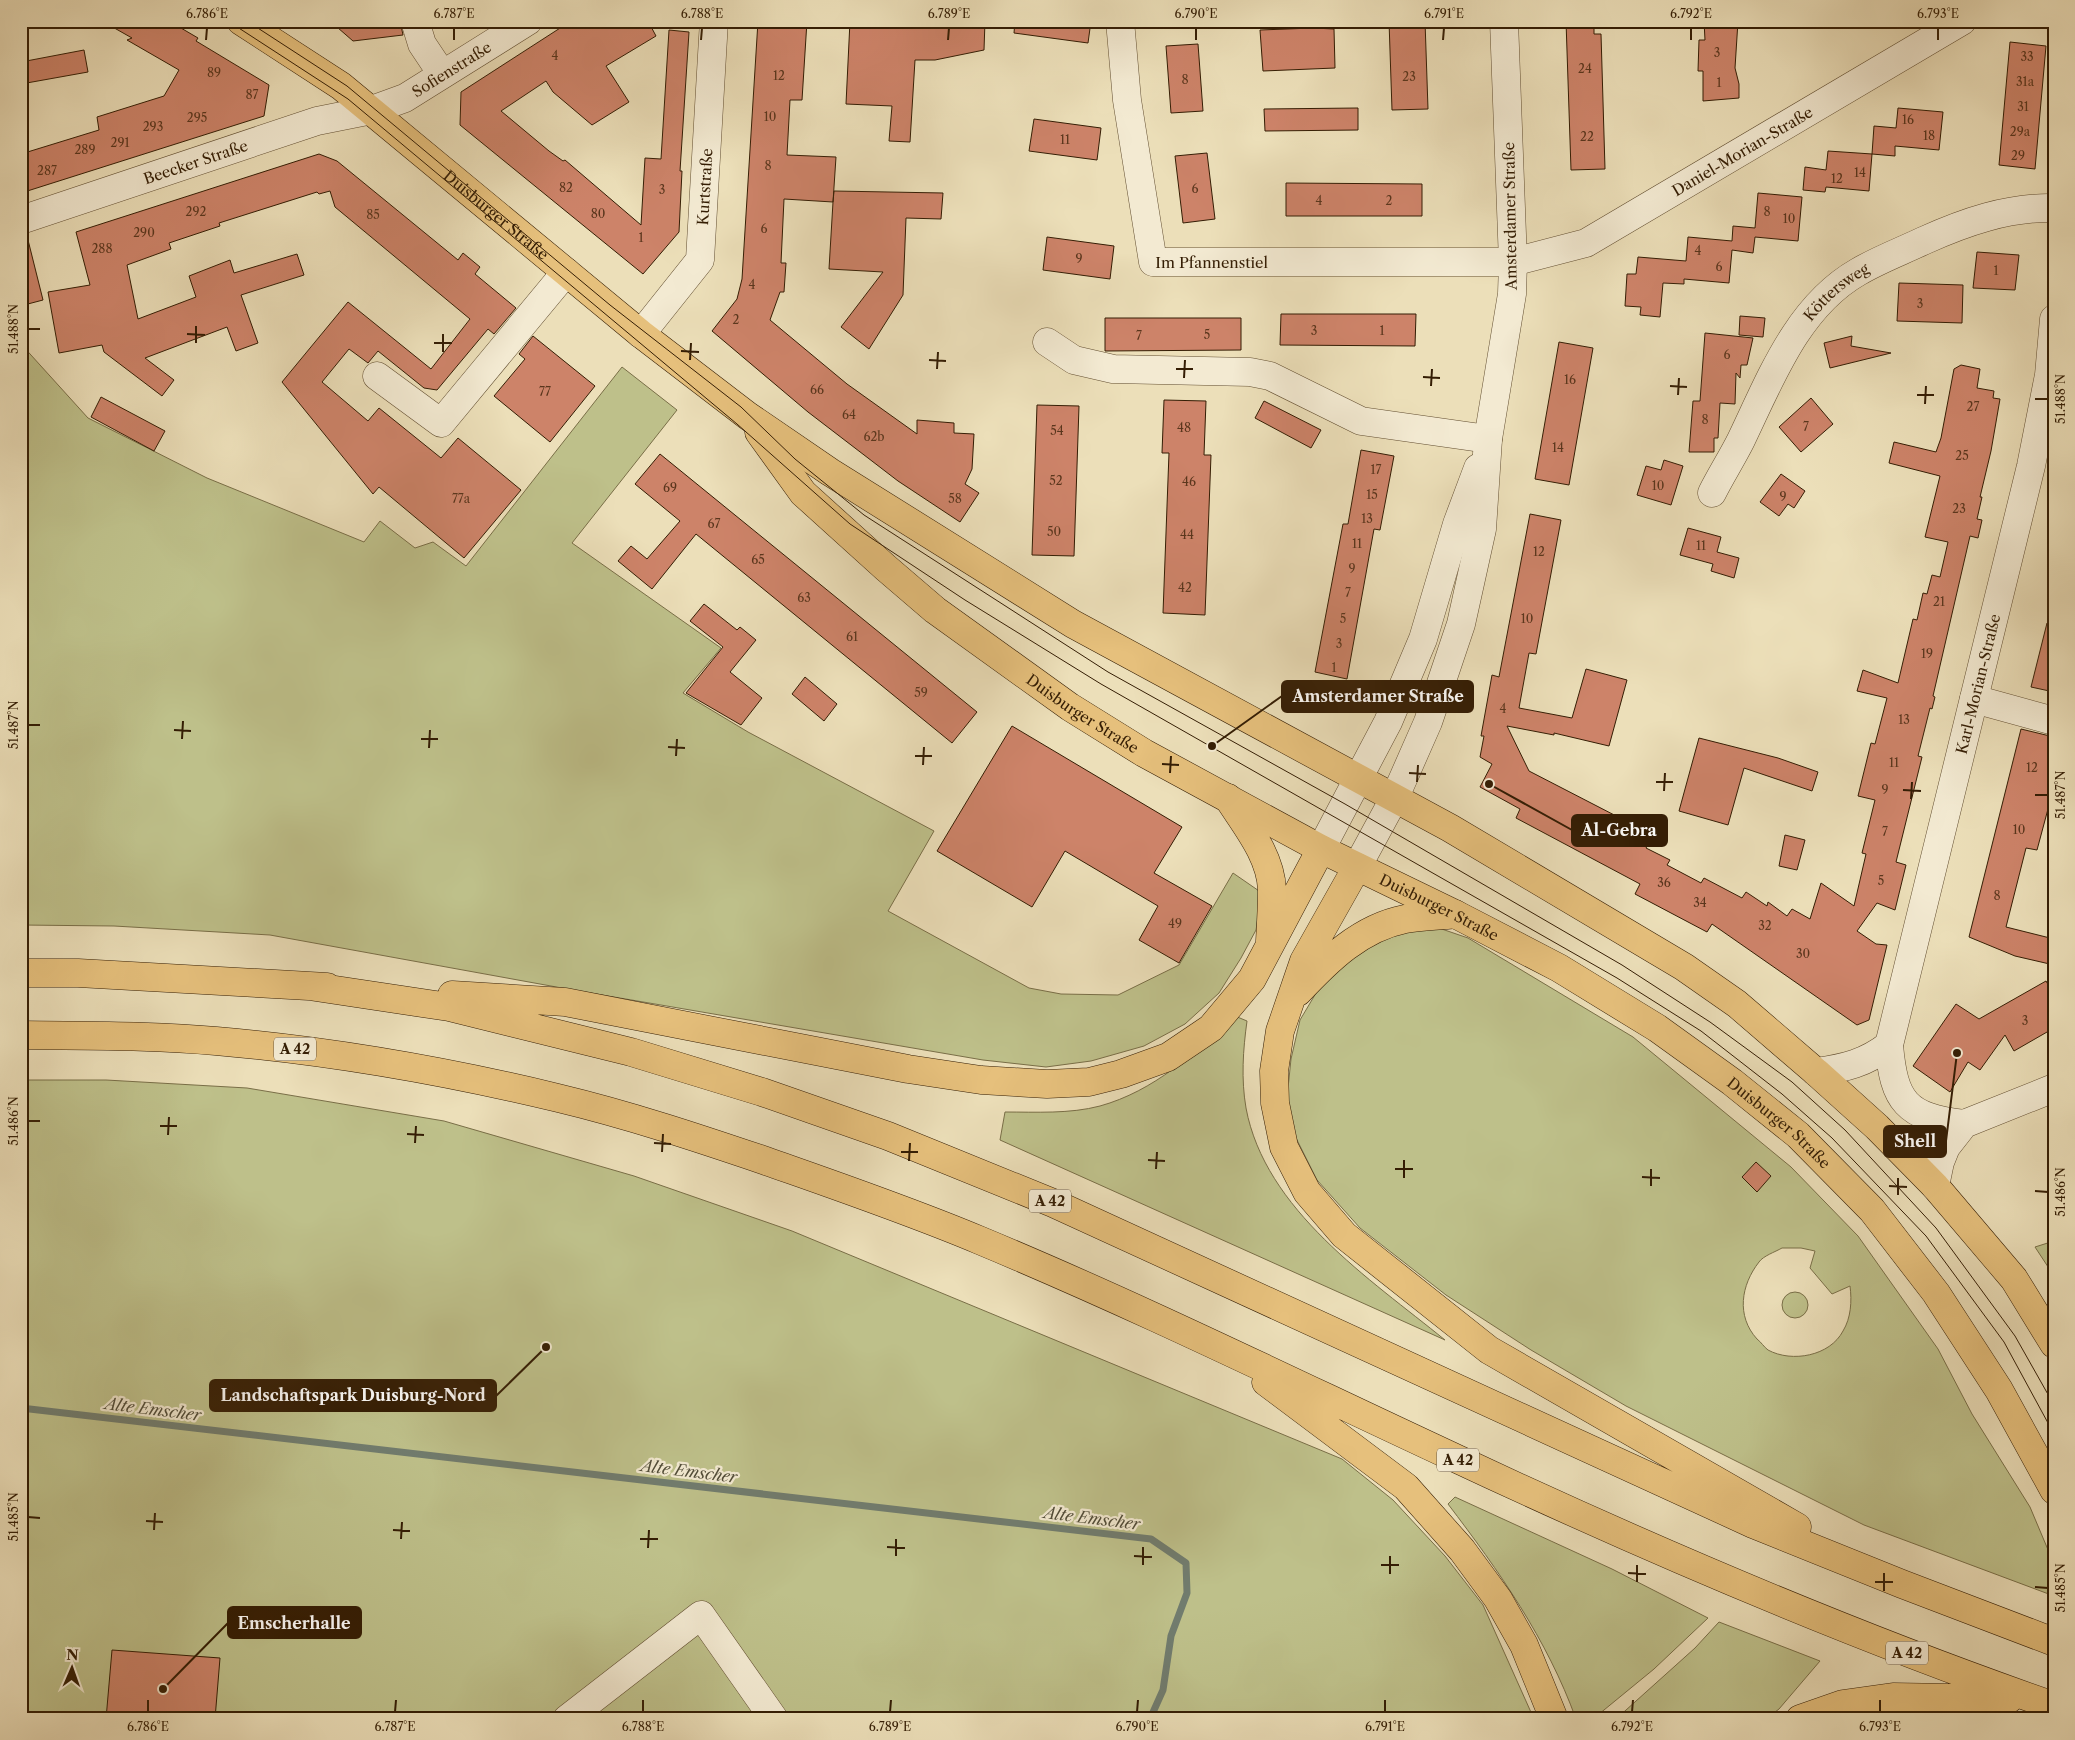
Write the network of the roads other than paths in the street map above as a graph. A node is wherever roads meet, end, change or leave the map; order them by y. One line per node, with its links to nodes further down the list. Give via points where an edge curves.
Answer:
1 (241, 21): 9 (main road, Duisburger Straße)
2 (415, 21): 8 (street, via 422,44)
3 (528, 21): 8 (street, Sofienstraße)
4 (714, 21): 15 (street, Kurtstraße, via 700,260)
5 (1120, 21): 12 (street, Im Pfannenstiel, via 1127,100 1154,262)
6 (1504, 21): 12 (street, Amsterdamer Straße)
7 (1962, 21): 12 (street, Daniel-Morian-Straße, via 1586,243)
8 (442, 74): 9 (street, Sofienstraße, via 405,98)
9 (372, 110): 11 (street, Beecker Straße, via 317,121); 13 (main road, Duisburger Straße)
10 (2054, 208): 20 (street, Köttersweg, via 2026,208 1940,233 1857,272 1821,301 1795,334 1772,372)
11 (21, 220)
12 (1513, 262): 19 (street, Amsterdamer Straße, via 1512,294)
13 (566, 272): 15 (main road, Duisburger Straße); 17 (street, via 441,423)
14 (2054, 319): 21 (street, Karl-Morian-Straße, via 2049,375 2032,466)
15 (641, 334): 18 (main road, Duisburger Straße)
16 (1047, 342): 19 (street, via 1074,360 1113,369 1250,372 1270,376 1361,421)
17 (377, 376)
18 (748, 416): 23 (main road, Duisburger Straße, via 830,472 1073,624); 25 (main road, Duisburger Straße, via 803,493 935,610 1070,706 1144,753)
19 (1488, 439): 23 (street, Amsterdamer Straße, via 1457,524 1423,639 1388,722); 24 (street, Amsterdamer Straße, via 1482,529 1462,624 1428,722)
20 (1712, 493)
21 (1974, 699): 22 (street); 34 (street, Karl-Morian-Straße)
22 (2054, 721)
23 (1359, 778): 24 (main road, Duisburger Straße); 26 (street, Amsterdamer Straße)
24 (1395, 797): 27 (street, Amsterdamer Straße); 35 (main road, Duisburger Straße, via 1684,966 1737,1004)
25 (1228, 798): 26 (main road, Duisburger Straße); 29 (main road, via 1262,852 1268,868 1272,888)
26 (1321, 849): 27 (main road, Duisburger Straße); 29 (main road)
27 (1357, 867): 28 (main road, Duisburger Straße); 32 (main road, via 1304,961)
28 (1455, 914): 32 (main road, via 1404,920 1362,935 1327,961); 41 (main road, Duisburger Straße, via 1559,968 1657,1028 1798,1134 1872,1210 1936,1293 1999,1390)
29 (1270, 947): 31 (main road, via 1252,979 1211,1028 1168,1057 1121,1074 1072,1083 981,1080 908,1069 565,1002)
30 (21, 973): 31 (main road, A 42, via 78,973)
31 (309, 986): 42 (main road, A 42, via 449,1007 631,1052 762,1092 888,1136 1053,1203)
32 (1290, 1001): 42 (main road, via 1280,1031 1274,1071 1275,1103 1284,1147 1306,1192 1344,1235 1489,1350)
33 (21, 1035): 39 (main road, A 42, via 213,1040 330,1053 446,1072 564,1099 690,1135 978,1239)
34 (1889, 1045): 35 (street, via 1864,1062); 37 (street, Karl-Morian-Straße, via 1891,1070 1906,1104 1920,1115)
35 (1816, 1072): 38 (main road, Duisburger Straße)
36 (2054, 1088): 37 (street)
37 (1964, 1124): 38 (street, via 1946,1147)
38 (1935, 1186): 40 (main road, Duisburger Straße, via 2014,1279)
39 (1215, 1344): 44 (main road, A 42, via 1458,1460 1705,1570 1938,1666); 45 (main road, via 1406,1487 1462,1550 1498,1599 1524,1645)
40 (2054, 1344)
41 (2052, 1485)
42 (1760, 1517): 43 (main road, A 42, via 1902,1584)
43 (2054, 1642)
44 (2045, 1703): 48 (main road, via 1892,1696 1843,1704)
45 (1551, 1710)
46 (567, 1719): 47 (street, via 701,1615)
47 (774, 1719)
48 (1800, 1719)

